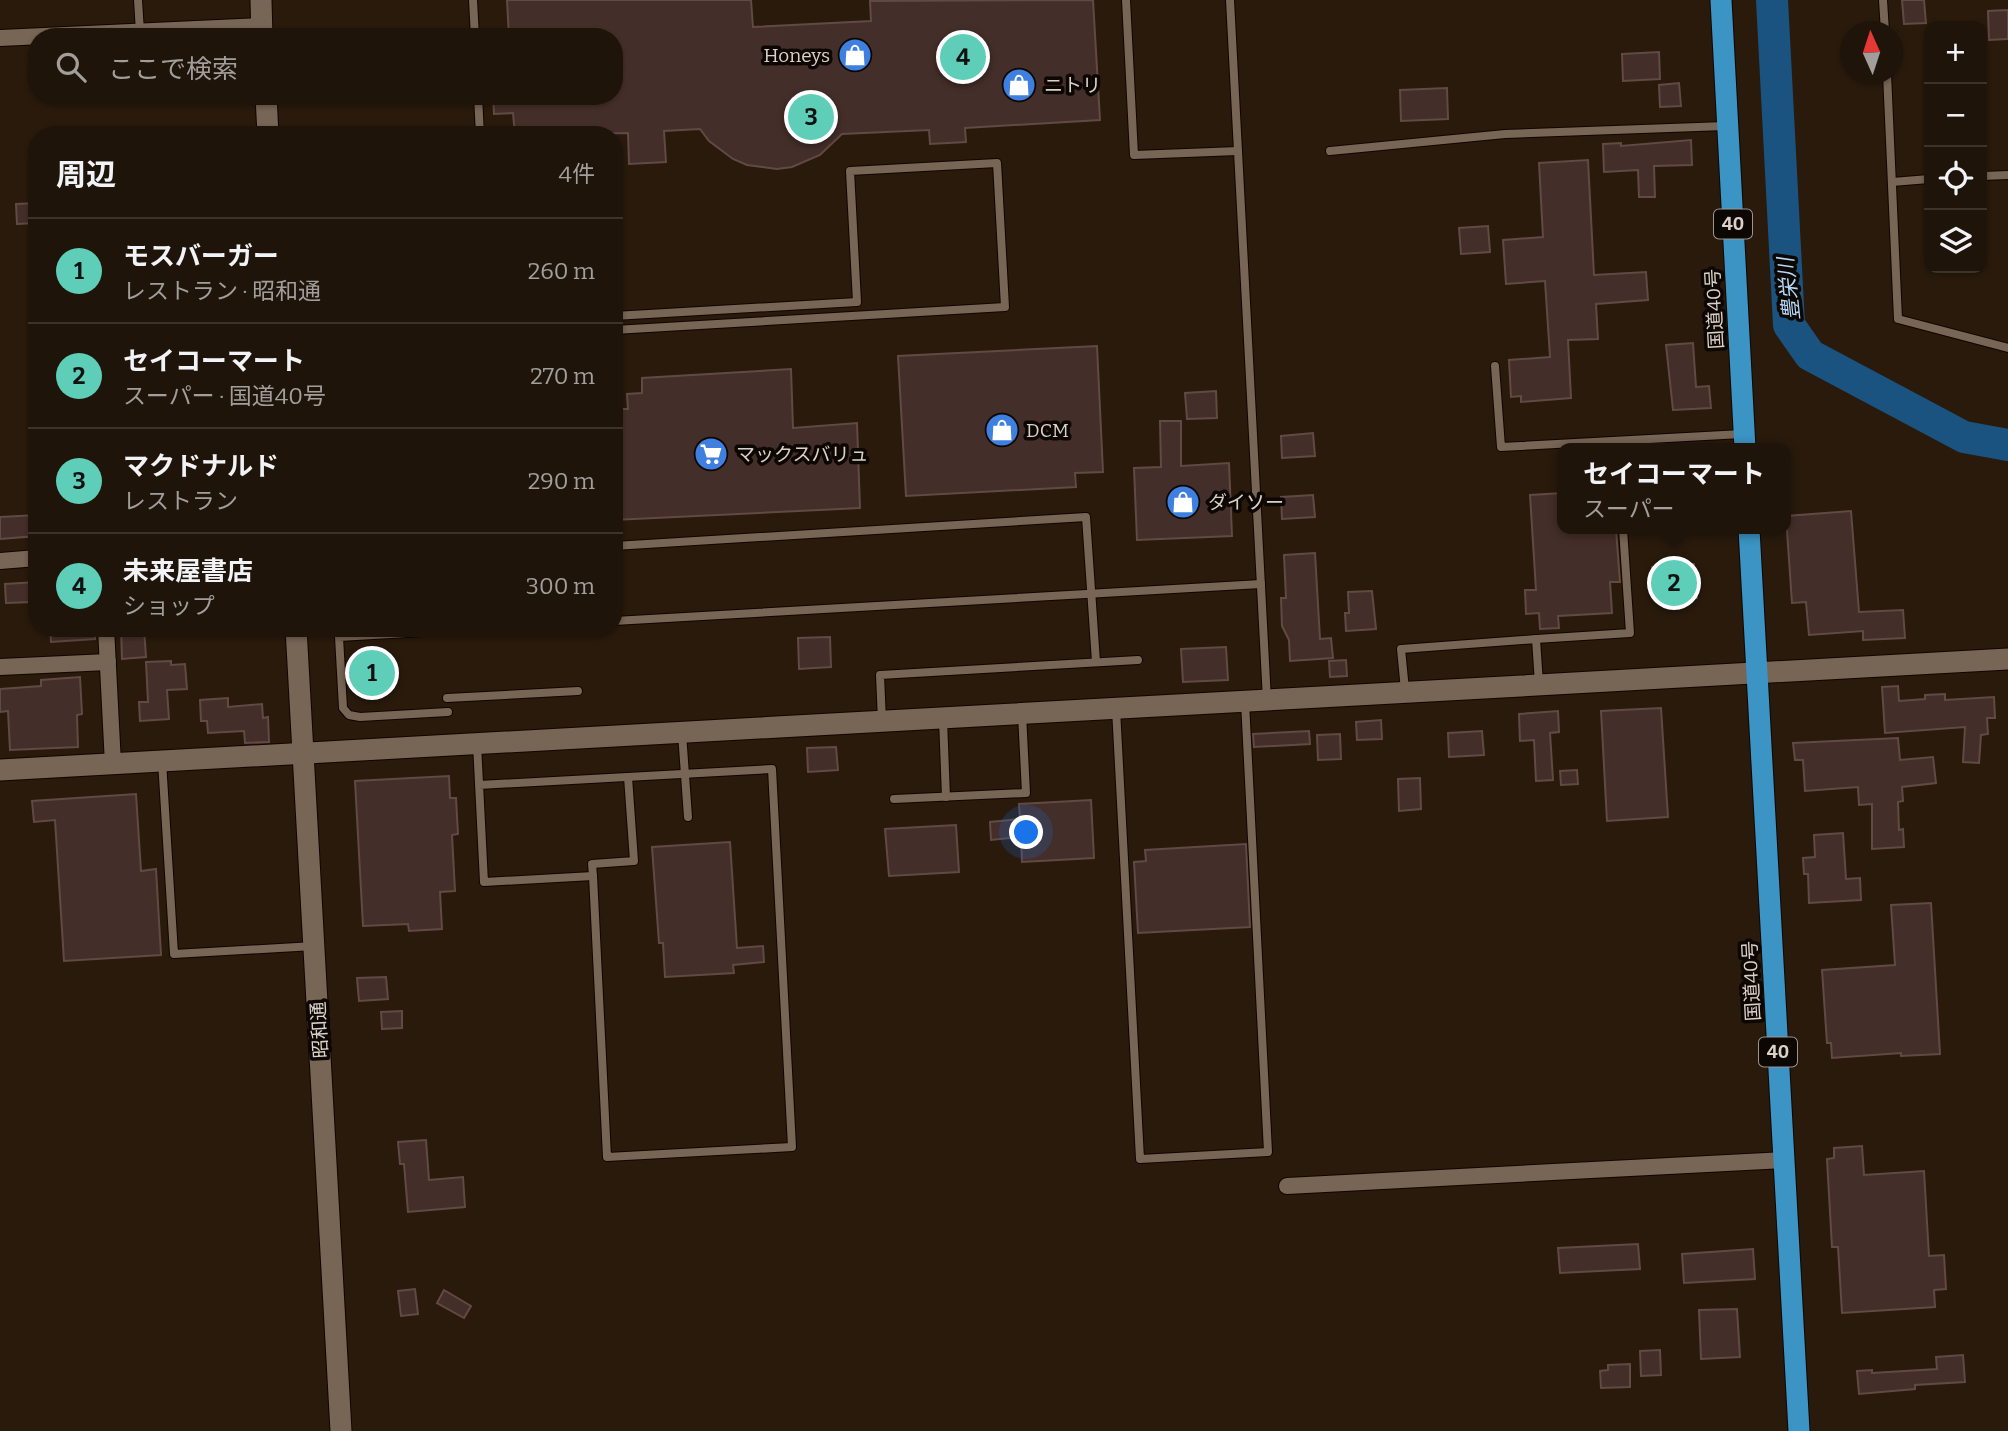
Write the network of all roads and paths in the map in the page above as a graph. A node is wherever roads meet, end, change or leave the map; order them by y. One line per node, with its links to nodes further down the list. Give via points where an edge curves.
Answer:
1 (138, 0): 9 (lane)
2 (261, 0): 10 (street)
3 (473, 0): 11 (lane)
4 (1126, 0): 20 (lane, via 1134,155)
5 (1230, 0): 20 (lane)
6 (1721, 0): 19 (highway, 国道40号 / 40)
7 (1883, 0): 8 (lane)
8 (1884, 21)
9 (140, 28)
10 (262, 28)
11 (475, 28)
12 (28, 37): 13 (street)
13 (0, 38)
14 (1887, 84): 25 (lane)
15 (266, 105): 17 (street)
16 (478, 105): 18 (lane)
17 (268, 126)
18 (480, 126)
19 (1727, 126): 21 (lane, via 1505,134); 30 (highway, 国道40号 / 40)
20 (1238, 151): 38 (lane)
21 (1330, 151)
22 (2008, 174): 23 (lane)
23 (1987, 176)
24 (1924, 179): 25 (lane)
25 (1892, 182): 28 (lane, via 1898,318)
26 (623, 315): 27 (lane, via 857,302 850,171 997,163 1005,307)
27 (623, 329)
28 (2008, 348)
29 (1495, 366): 32 (lane, via 1501,447)
30 (1744, 441): 31 (lane)
31 (1663, 443)
32 (1557, 446)
33 (1623, 534): 44 (lane, via 1630,633)
34 (1749, 534): 50 (highway, 国道40号 / 40)
35 (623, 545): 39 (lane, via 1086,517)
36 (28, 559): 37 (street)
37 (0, 561)
38 (1261, 584): 39 (lane); 55 (lane)
39 (1091, 594): 40 (lane); 48 (lane)
40 (623, 620)
41 (107, 637): 47 (street)
42 (297, 637): 64 (street, 昭和通)
43 (339, 637): 58 (lane, via 343,708 349,715)
44 (1536, 639): 51 (lane); 53 (lane, via 1401,649)
45 (2008, 659): 50 (street)
46 (1138, 660): 48 (lane)
47 (108, 662): 49 (street); 66 (street)
48 (1096, 662): 61 (lane, via 880,675)
49 (0, 667)
50 (1757, 674): 51 (street); 76 (highway, 国道40号 / 40)
51 (1540, 686): 53 (street)
52 (578, 691): 54 (lane)
53 (1406, 693): 55 (street)
54 (447, 698)
55 (1267, 700): 56 (street)
56 (1245, 701): 57 (street); 57 (lane, via 1268,1152 1140,1159)
57 (1116, 709): 59 (street)
58 (448, 712)
59 (1022, 714): 60 (street); 71 (lane, via 1026,793)
60 (943, 719): 61 (street); 71 (lane)
61 (883, 722): 62 (street)
62 (682, 733): 63 (street); 68 (lane)
63 (477, 744): 64 (street); 70 (lane)
64 (304, 754): 65 (street); 75 (street, 昭和通)
65 (162, 761): 66 (street); 75 (lane, via 174,954)
66 (113, 764): 67 (street)
67 (0, 770)
68 (685, 774): 69 (lane); 73 (lane); 74 (lane, via 772,769 792,1147 607,1157)
69 (628, 777): 70 (lane); 74 (lane, via 634,861 592,864)
70 (479, 785): 74 (lane, via 484,882)
71 (946, 797): 72 (lane)
72 (894, 799)
73 (688, 817)
74 (593, 876)
75 (315, 946): 78 (street, 昭和通)
76 (1784, 1160): 77 (street); 79 (highway, 国道40号 / 40)
77 (1287, 1186)
78 (341, 1431)
79 (1799, 1431)

